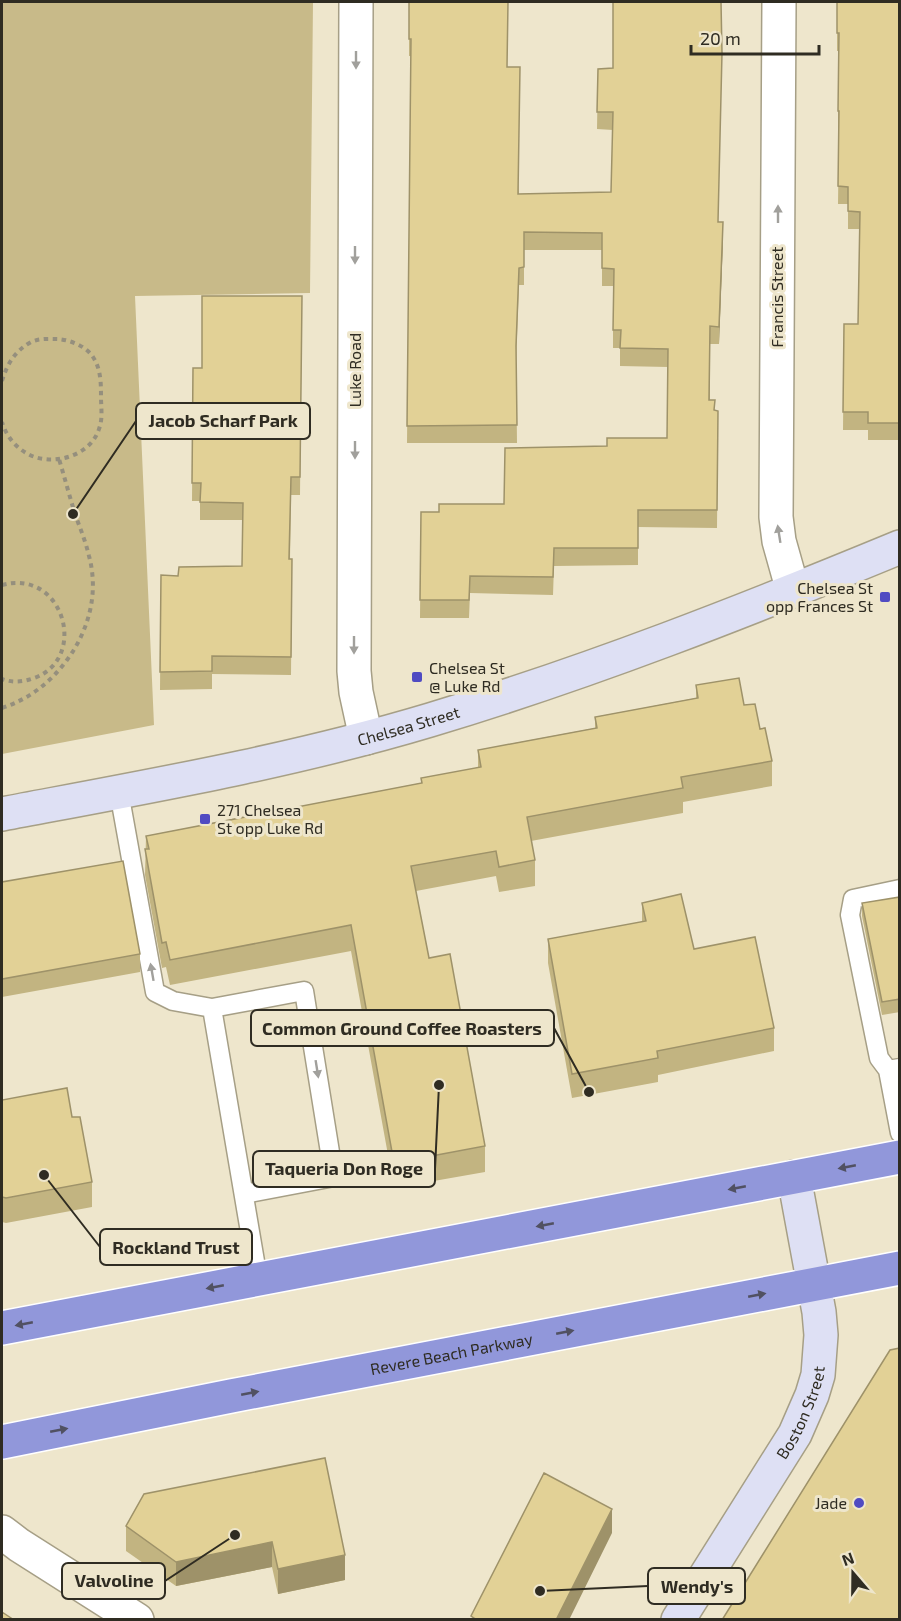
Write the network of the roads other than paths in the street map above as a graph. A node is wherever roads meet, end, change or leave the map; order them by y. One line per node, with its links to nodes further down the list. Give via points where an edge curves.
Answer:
1 (356, 2): 5 (street, Luke Road, one-way to 5, via 354,671)
2 (779, 2): 4 (street, Francis Street, one-way to 2, via 776,517)
3 (900, 547): 4 (main road, Chelsea Street)
4 (793, 591): 5 (main road, Chelsea Street, via 605,663)
5 (366, 738): 6 (main road, Chelsea Street)
6 (120, 792): 7 (main road, Chelsea Street); 9 (lane, one-way to 6, via 173,1001 155,992)
7 (2, 814)
8 (900, 889): 10 (lane, via 852,899 850,915 879,1058)
9 (212, 1008): 14 (lane); 14 (lane, one-way to 14, via 304,991 334,1177)
10 (894, 1069): 11 (lane)
11 (900, 1133)
12 (900, 1157): 13 (highway, one-way to 13)
13 (794, 1177): 16 (highway, one-way to 16); 17 (main road, Boston Street)
14 (244, 1194): 16 (lane)
15 (900, 1268): 17 (highway, Revere Beach Parkway)
16 (258, 1279): 18 (highway, one-way to 18)
17 (815, 1284): 19 (highway, Revere Beach Parkway, one-way to 17); 22 (main road, Boston Street, via 820,1353 818,1375 804,1415)
18 (2, 1328)
19 (2, 1442)
20 (2, 1532): 21 (street)
21 (137, 1620)
22 (678, 1620)

